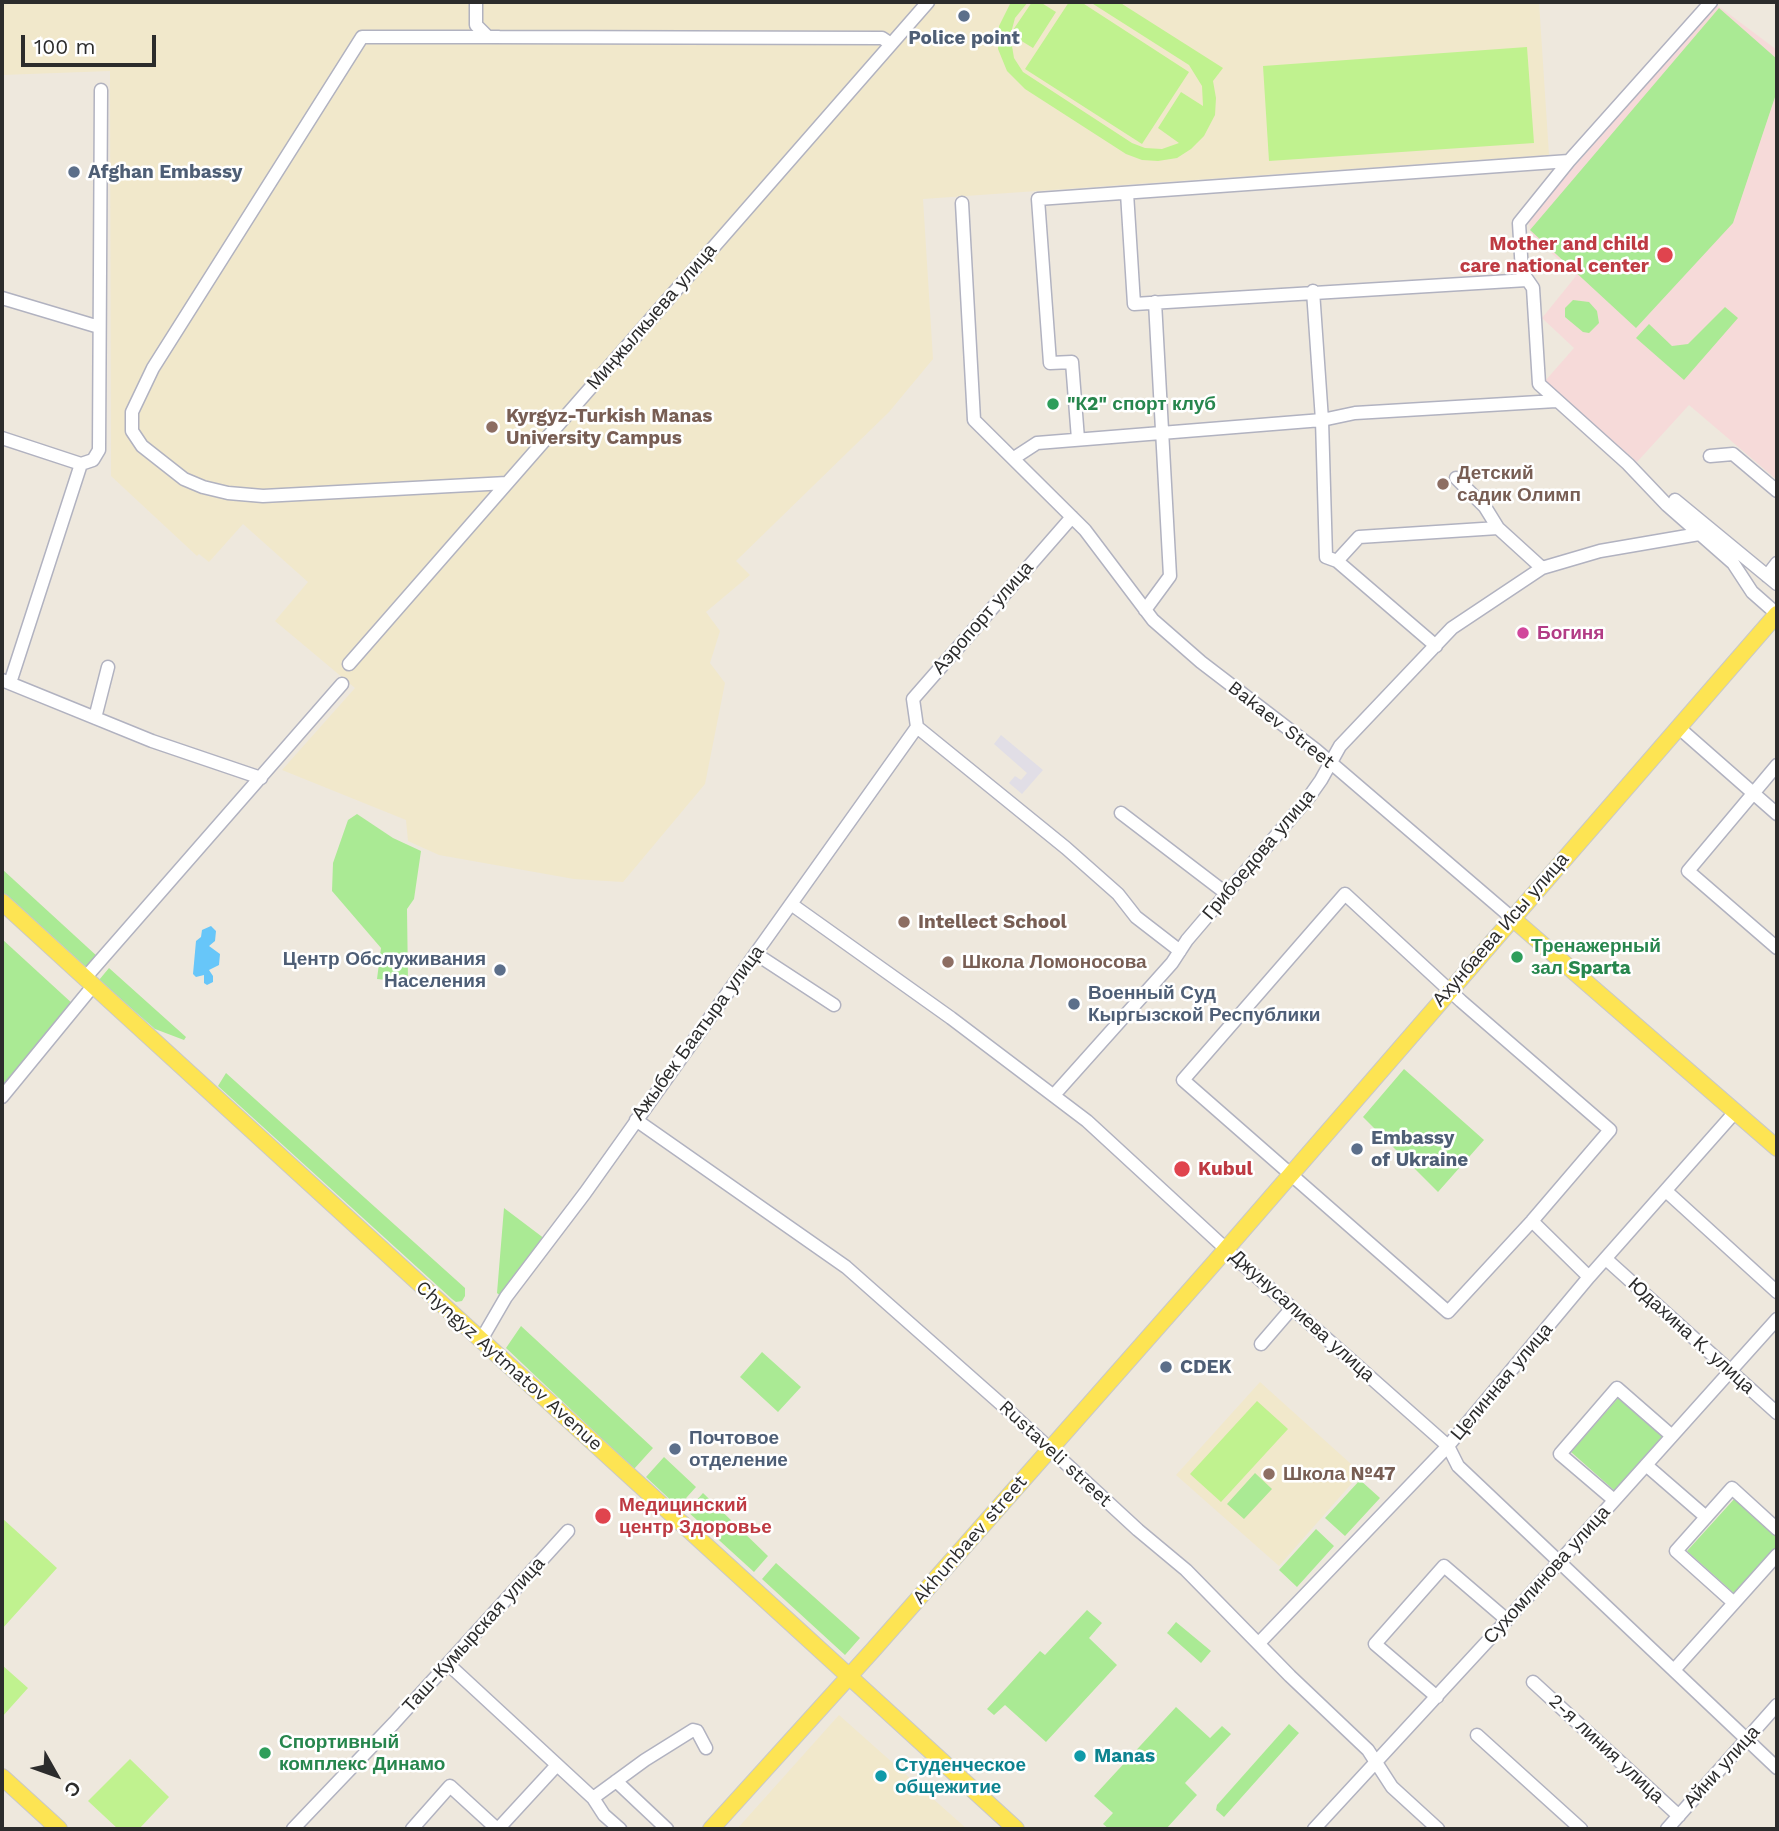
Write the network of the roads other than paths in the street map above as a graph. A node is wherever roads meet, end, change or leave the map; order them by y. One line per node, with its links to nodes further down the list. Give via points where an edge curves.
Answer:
1 (476, 2): 4 (street, via 476,25 488,37)
2 (928, 2): 5 (street, Миңжылкыева улица)
3 (1711, 2): 7 (street)
4 (499, 37): 5 (street, via 882,38); 24 (street, via 362,37 153,368 132,412 132,431 142,446 184,479 228,492 263,496)
5 (891, 44): 24 (street, Миңжылкыева улица)
6 (101, 90): 14 (street)
7 (1569, 161): 8 (street); 10 (street, via 1519,223 1521,271)
8 (1127, 193): 13 (street, via 1134,303); 19 (street, via 1038,199 1049,363 1072,362)
9 (962, 203): 21 (street, Bakaev Street, via 974,420)
10 (1527, 280): 11 (street); 15 (street, via 1533,288 1539,384)
11 (1313, 291): 13 (street); 16 (street)
12 (2, 298): 14 (street)
13 (1155, 302): 17 (street)
14 (99, 327): 22 (street, via 99,450 93,460)
15 (1556, 401): 16 (street, via 1355,413); 29 (street)
16 (1322, 420): 17 (street); 30 (street, via 1326,557)
17 (1161, 434): 19 (street); 34 (street, via 1170,576)
18 (2, 438): 22 (street)
19 (1078, 439): 21 (street, via 1037,443)
20 (1710, 456): 25 (street, via 1733,454)
21 (1014, 458): 27 (street, Bakaev Street)
22 (81, 464): 39 (street)
23 (1456, 478): 28 (street, via 1485,507)
24 (507, 483): 37 (street, Миңжылкыева улица)
25 (1777, 491)
26 (1675, 500): 33 (street)
27 (1072, 517): 34 (street, Bakaev Street); 42 (street, Аэропорт улица, via 913,699)
28 (1498, 528): 30 (street, via 1359,537); 32 (street)
29 (1699, 534): 32 (street, Грибоедова улица, via 1600,551); 35 (street, via 1733,563)
30 (1337, 561): 36 (street)
31 (1777, 564): 33 (street)
32 (1542, 568): 36 (street, Грибоедова улица, via 1452,628)
33 (1772, 580)
34 (1145, 610): 44 (street, Bakaev Street, via 1201,662)
35 (1776, 618): 43 (main road, Ахунбаева Исы улица)
36 (1436, 646): 44 (street, Грибоедова улица, via 1340,746)
37 (349, 664)
38 (108, 667): 41 (street)
39 (6, 681): 41 (street)
40 (342, 684): 46 (street)
41 (95, 718): 46 (street)
42 (917, 727): 52 (street, Ажыбек Баатыра улица); 55 (street, via 1066,848 1118,894 1136,918)
43 (1678, 727): 47 (street); 53 (main road, Ахунбаева Исы улица)
44 (1330, 763): 50 (street, Грибоедова улица, via 1309,797); 53 (street, Bakaev Street)
45 (1777, 765): 47 (street)
46 (261, 778): 57 (street)
47 (1754, 793): 49 (street); 54 (street, via 1688,871)
48 (1121, 813): 50 (street)
49 (1777, 814)
50 (1227, 894): 55 (street, Грибоедова улица)
51 (2, 902): 57 (main road, Chyngyz Aytmatov Avenue)
52 (791, 904): 56 (street, Ажыбек Баатыра улица); 60 (street, Джунусалиева улица)
53 (1511, 918): 58 (main road, Ахунбаева Исы улица); 62 (main road, Bakaev Street)
54 (1777, 948)
55 (1180, 951): 60 (street, Грибоедова улица)
56 (756, 954): 59 (street); 63 (street, Ажыбек Баатыра улица)
57 (89, 982): 61 (street); 74 (main road, Chyngyz Aytmatov Avenue)
58 (1449, 990): 65 (main road, Ахунбаева Исы улица); 65 (street, via 1345,894 1183,1080); 67 (street, via 1610,1130)
59 (834, 1005)
60 (1054, 1095): 68 (street, Джунусалиева улица)
61 (2, 1097)
62 (1735, 1112): 64 (main road, Bakaev Street); 66 (street, Целинная улица)
63 (636, 1120): 74 (street, Ажыбек Баатыра улица, via 506,1297); 80 (street, Rustaveli street, via 846,1267)
64 (1777, 1148)
65 (1289, 1174): 67 (street, via 1448,1312); 68 (main road, Ахунбаева Исы улица)
66 (1666, 1191): 69 (street, Целинная улица); 71 (street)
67 (1532, 1222): 70 (street)
68 (1226, 1248): 72 (street, Джунусалиева улица); 80 (main road, Akhunbaev street)
69 (1606, 1259): 70 (street, Целинная улица); 76 (street, Юдахина К. улица)
70 (1589, 1277): 79 (street, Целинная улица)
71 (1777, 1292)
72 (1292, 1308): 75 (street); 79 (street, Джунусалиева улица)
73 (1777, 1319): 76 (street, Сухомлинова улица)
74 (481, 1340): 93 (main road, Chyngyz Aytmatov Avenue)
75 (1262, 1344)
76 (1731, 1372): 77 (street, Юдахина К. улица); 78 (street, Сухомлинова улица)
77 (1777, 1413)
78 (1672, 1436): 81 (street, Сухомлинова улица); 82 (street, via 1617,1388 1560,1454)
79 (1448, 1446): 87 (street, Джунусалиева улица, via 1458,1466); 90 (street, Целинная улица)
80 (1049, 1450): 90 (street, Rustaveli street, via 1186,1570); 93 (main road, Akhunbaev street)
81 (1646, 1465): 82 (street, Сухомлинова улица); 83 (street)
82 (1614, 1500): 87 (street, Сухомлинова улица)
83 (1706, 1517): 84 (street, via 1732,1488); 88 (street, via 1676,1551)
84 (1777, 1529)
85 (568, 1531): 91 (street, Таш-Кумырская улица)
86 (1777, 1555): 88 (street)
87 (1560, 1562): 89 (street, Сухомлинова улица); 92 (street, Джунусалиева улица)
88 (1734, 1603): 92 (street)
89 (1507, 1620): 95 (street, Сухомлинова улица); 95 (street, via 1444,1566 1375,1644)
90 (1259, 1643): 100 (street, Rustaveli street)
91 (448, 1664): 101 (street); 108 (street, Таш-Кумырская улица)
92 (1674, 1670): 98 (street, Джунусалиева улица)
93 (849, 1676): 113 (main road, Akhunbaev street); 114 (main road, Chyngyz Aytmatov Avenue)
94 (1533, 1682): 106 (street, 2-я линия улица)
95 (1437, 1697): 100 (street, Сухомлинова улица)
96 (1777, 1705): 98 (street, Айни улица)
97 (1477, 1735): 117 (street)
98 (1747, 1740): 102 (street, Джунусалиева улица); 106 (street, Айни улица)
99 (706, 1748): 104 (street, via 693,1730)
100 (1376, 1762): 115 (street, Сухомлинова улица); 116 (street, Rustaveli street, via 1392,1787)
101 (557, 1765): 105 (street); 110 (street)
102 (1777, 1768)
103 (2, 1777): 107 (main road)
104 (616, 1781): 105 (street); 112 (street)
105 (593, 1798): 111 (street)
106 (1679, 1816): 118 (street, Айни улица)
107 (59, 1829)
108 (293, 1829)
109 (412, 1829): 110 (street, via 450,1786)
110 (498, 1829)
111 (620, 1829)
112 (667, 1829)
113 (711, 1829)
114 (1016, 1829)
115 (1314, 1829)
116 (1438, 1829)
117 (1581, 1829)
118 (1667, 1829)

